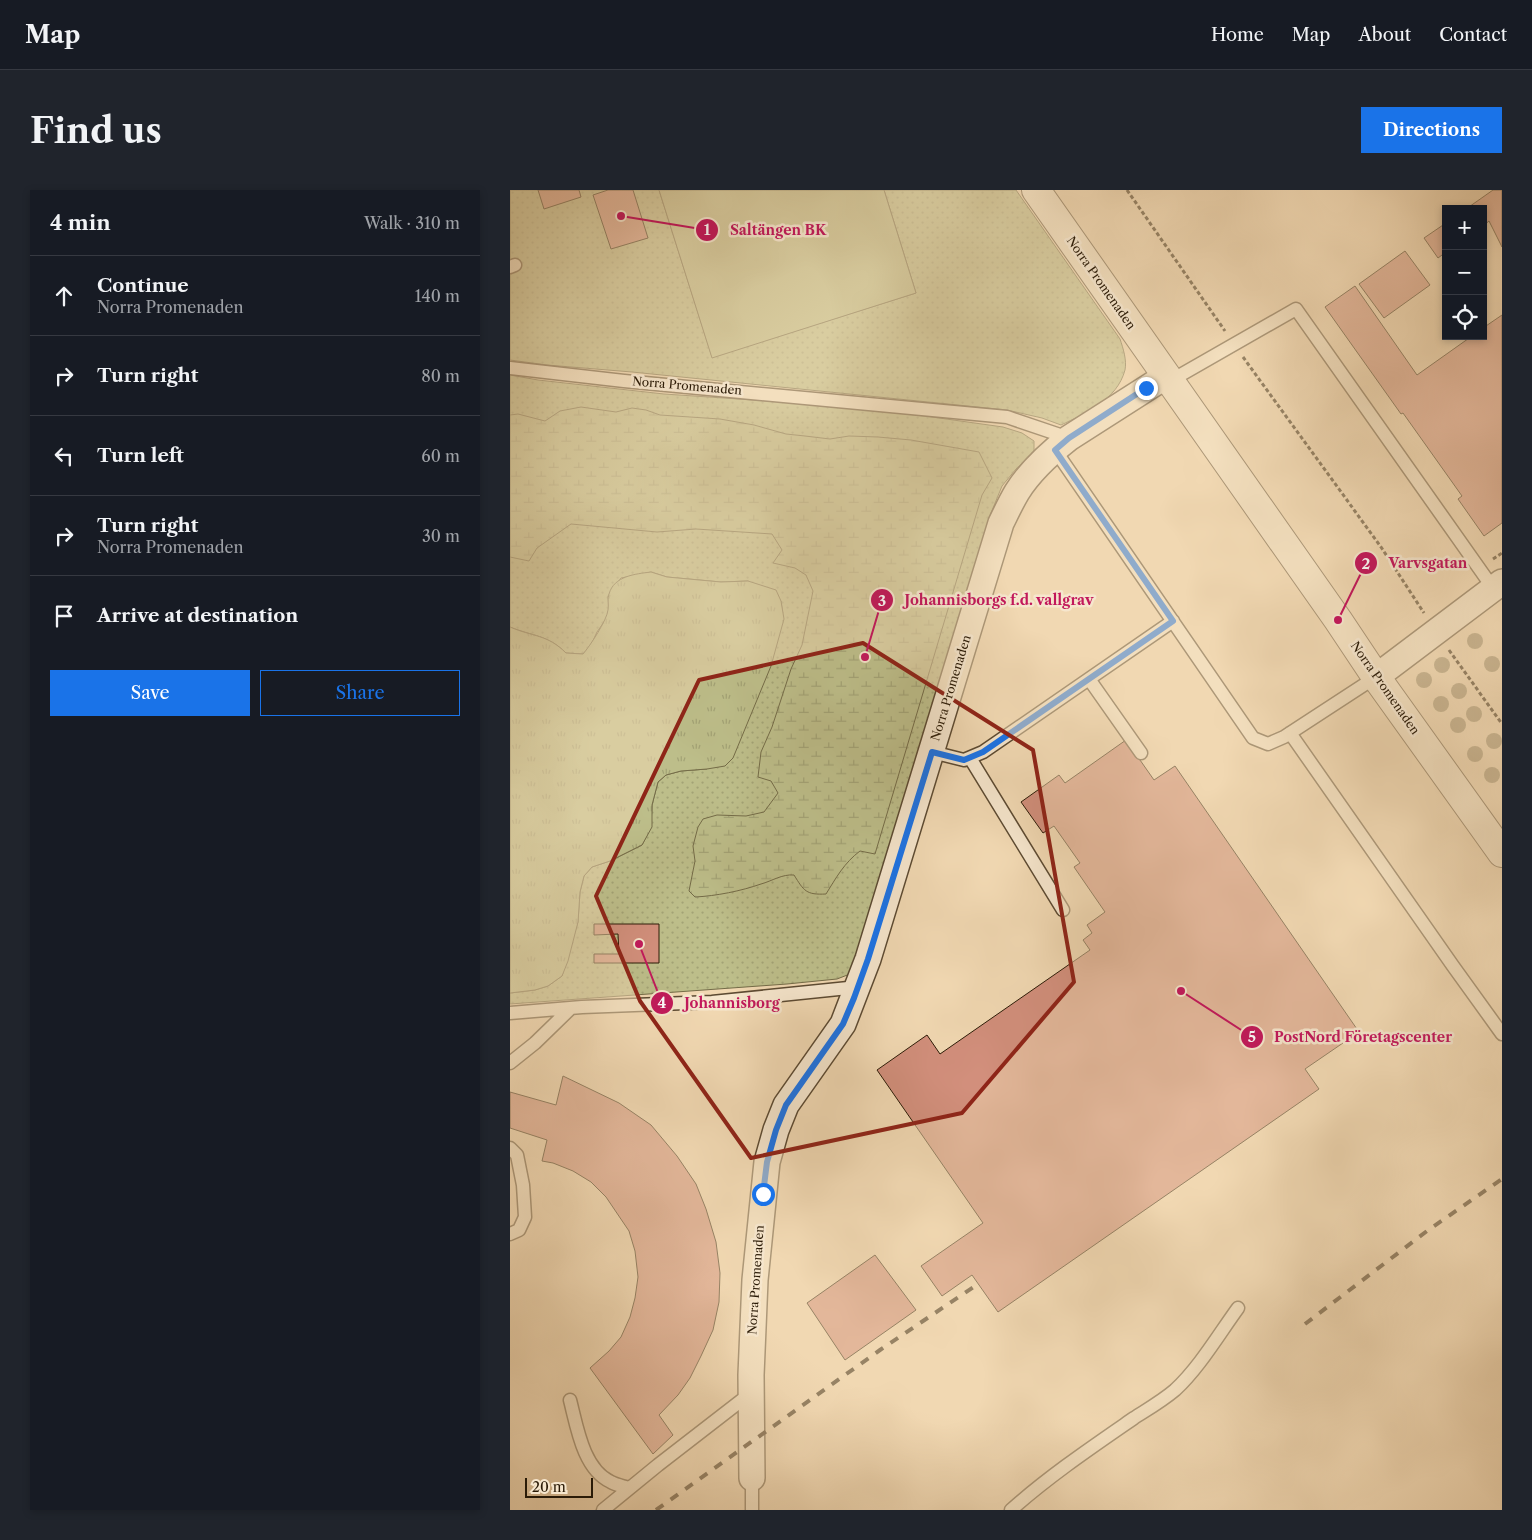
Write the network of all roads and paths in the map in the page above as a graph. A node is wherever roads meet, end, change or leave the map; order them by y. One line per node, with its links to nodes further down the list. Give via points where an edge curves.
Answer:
1 (1036, 190): 5 (street, Norra Promenaden)
2 (1127, 190): 3 (path)
3 (1234, 344): 5 (lane); 7 (lane, via 1296,308); 9 (path, via 1381,547)
4 (510, 368): 6 (lane, Norra Promenaden, via 1007,417)
5 (1168, 378): 6 (street, Norra Promenaden); 10 (street, Norra Promenaden)
6 (1062, 444): 8 (lane); 14 (street, Norra Promenaden, via 1030,475 1001,523)
7 (1499, 590): 9 (street)
8 (1173, 621): 11 (lane); 13 (lane, via 1253,738 1268,744)
9 (1436, 632): 10 (street); 12 (path)
10 (1376, 677): 13 (lane); 17 (street, Norra Promenaden)
11 (1089, 680): 15 (lane); 16 (lane)
12 (1502, 724)
13 (1290, 733): 22 (lane)
14 (932, 752): 16 (lane, via 964,760); 19 (street, Norra Promenaden)
15 (1141, 753)
16 (970, 758): 18 (lane)
17 (1502, 853)
18 (1063, 910)
19 (858, 987): 20 (lane, via 712,1002); 27 (street, Norra Promenaden, via 843,1024 786,1105 767,1162 755,1280)
20 (571, 1008): 21 (lane); 23 (lane)
21 (510, 1012)
22 (1502, 1034)
23 (510, 1063)
24 (510, 1148): 25 (lane, via 517,1155 525,1217 519,1230)
25 (510, 1234)
26 (1238, 1308): 33 (lane, via 1204,1357 1176,1389)
27 (751, 1393): 29 (street, Norra Promenaden); 30 (lane)
28 (570, 1400): 30 (lane, via 584,1454 610,1482)
29 (752, 1478): 32 (lane)
30 (630, 1488): 31 (lane)
31 (604, 1510)
32 (752, 1510)
33 (1011, 1510)

